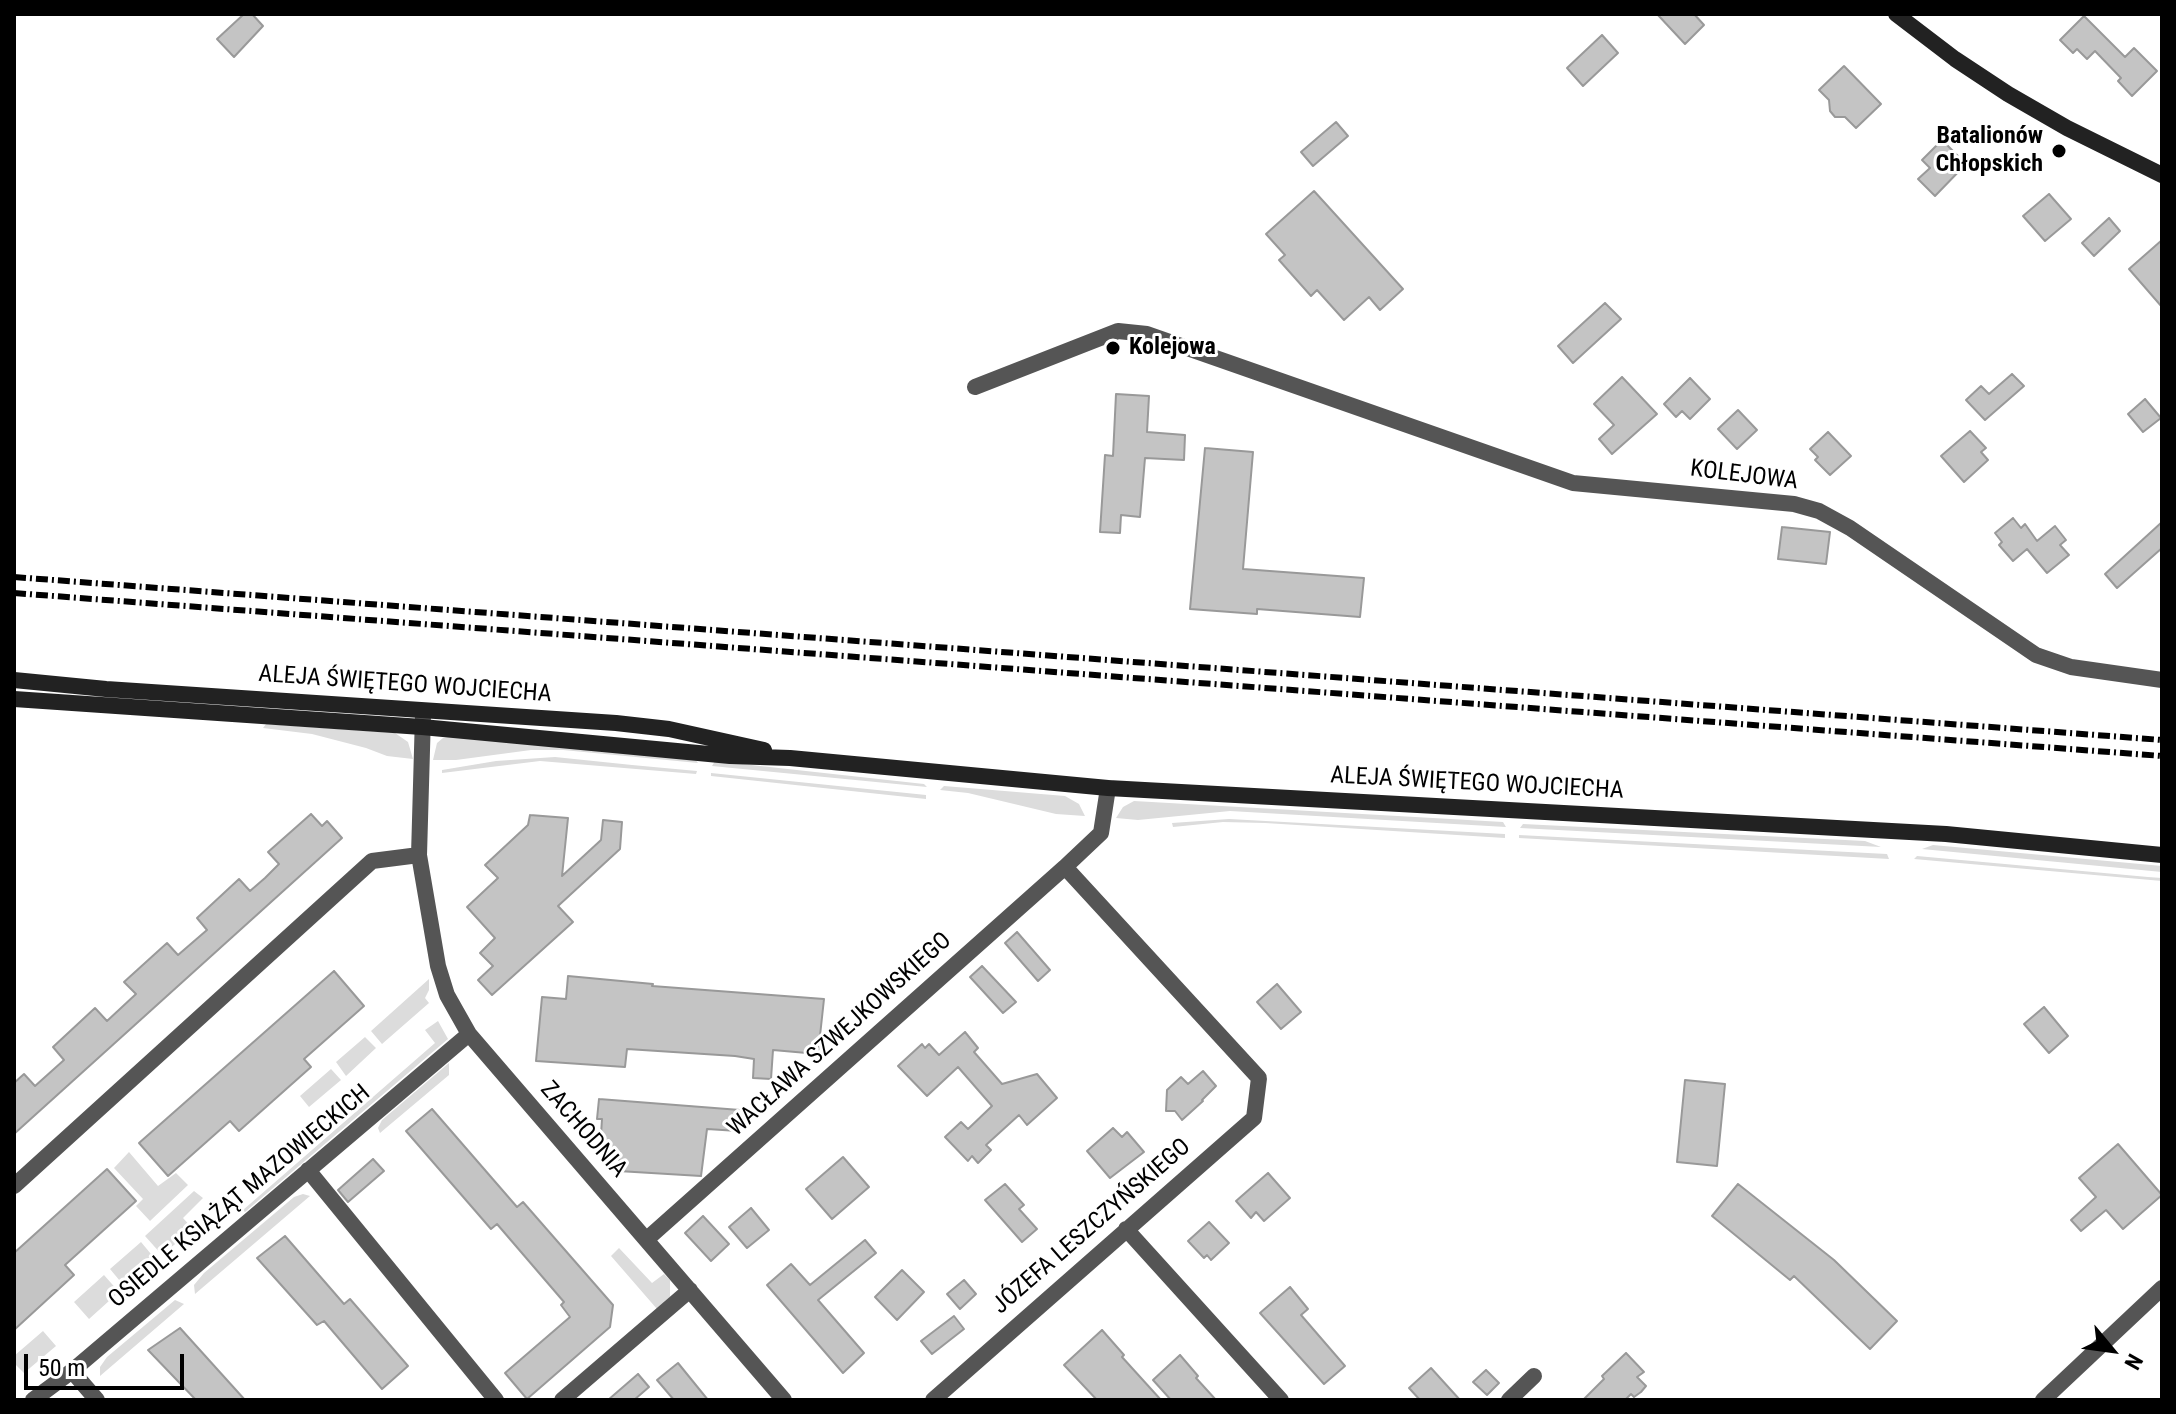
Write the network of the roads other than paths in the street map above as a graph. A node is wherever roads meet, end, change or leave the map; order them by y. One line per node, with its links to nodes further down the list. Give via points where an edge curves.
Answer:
1 (1896, 14): 2 (street, via 2008,94)
2 (2162, 175)
3 (975, 387): 5 (street, KOLEJOWA, via 1118,331 1147,334 1573,483 1794,504 1819,511 2036,655 2084,669)
4 (14, 680): 7 (street, ALEJA ŚWIĘTEGO WOJCIECHA)
5 (2162, 680)
6 (14, 699): 8 (street, ALEJA ŚWIĘTEGO WOJCIECHA)
7 (423, 710): 8 (street, ZACHODNIA); 9 (street, ALEJA ŚWIĘTEGO WOJCIECHA, via 669,729)
8 (422, 727): 9 (street, ALEJA ŚWIĘTEGO WOJCIECHA); 11 (street, ZACHODNIA)
9 (790, 758): 10 (street, ALEJA ŚWIĘTEGO WOJCIECHA)
10 (1108, 788): 12 (street, ALEJA ŚWIĘTEGO WOJCIECHA, via 1946,834); 13 (street, WACŁAWA SZWEJKOWSKIEGO, via 1101,833)
11 (419, 855): 14 (street, ZACHODNIA, via 438,966); 16 (street, via 372,861)
12 (2162, 855)
13 (1065, 867): 17 (street, JÓZEFA LESZCZYŃSKIEGO, via 1259,1078 1254,1118); 18 (street, WACŁAWA SZWEJKOWSKIEGO)
14 (469, 1034): 15 (street, OSIEDLE KSIĄŻĄT MAZOWIECKICH); 18 (street, ZACHODNIA)
15 (308, 1170): 21 (street, OSIEDLE KSIĄŻĄT MAZOWIECKICH); 25 (street)
16 (14, 1186)
17 (1126, 1229): 28 (street, JÓZEFA LESZCZYŃSKIEGO); 29 (street)
18 (647, 1239): 20 (street, ZACHODNIA)
19 (2162, 1288): 31 (street)
20 (690, 1290): 26 (street); 27 (street, ZACHODNIA)
21 (72, 1371): 23 (street, OSIEDLE KSIĄŻĄT MAZOWIECKICH); 24 (street)
22 (1534, 1376): 30 (street)
23 (33, 1400)
24 (97, 1400)
25 (496, 1400)
26 (562, 1400)
27 (784, 1400)
28 (933, 1400)
29 (1281, 1400)
30 (1509, 1400)
31 (2043, 1400)

